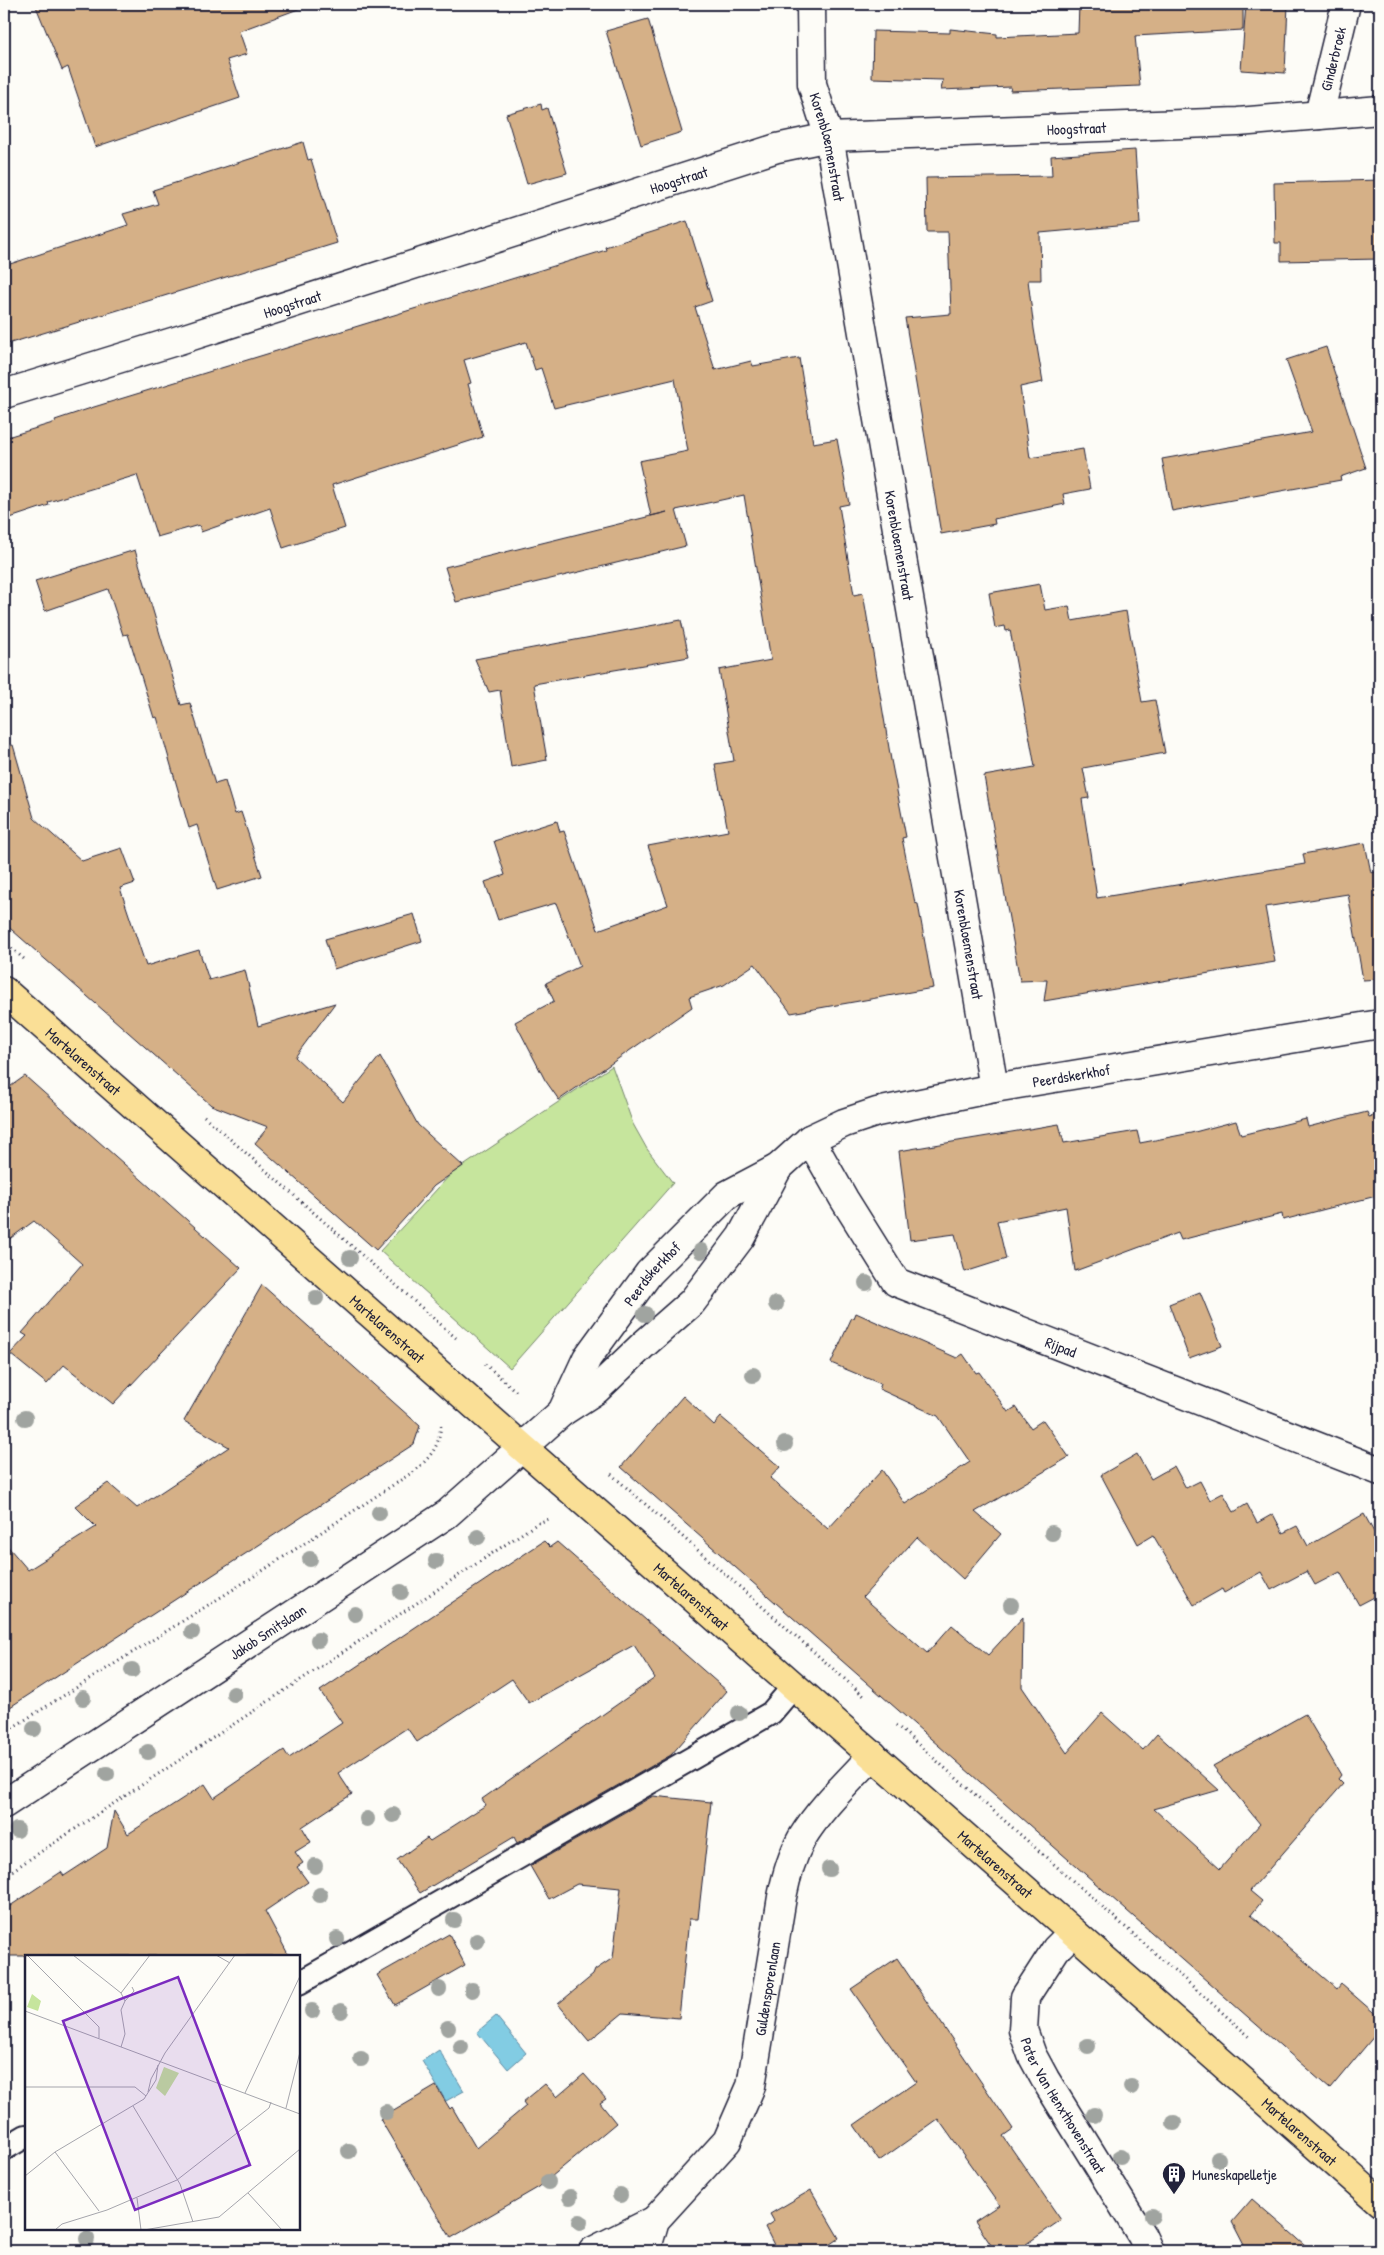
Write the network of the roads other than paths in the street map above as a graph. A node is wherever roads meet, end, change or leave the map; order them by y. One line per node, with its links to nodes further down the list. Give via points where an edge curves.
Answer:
1 (811, 4): 5 (street, Korenbloemenstraat, via 812,84)
2 (1346, 4): 4 (street, Ginderbroek)
3 (1380, 110): 4 (street, Hoogstraat)
4 (1318, 115): 5 (street, Hoogstraat, via 1238,122)
5 (829, 137): 6 (street, Hoogstraat, via 777,148); 9 (street, Korenbloemenstraat)
6 (4, 394)
7 (4, 991): 13 (main road, Martelarenstraat)
8 (1380, 1024): 9 (street, Peerdskerkhof)
9 (994, 1088): 10 (street, Peerdskerkhof, via 877,1112)
10 (810, 1139): 11 (street, Peerdskerkhof); 14 (street, Rijpad, via 896,1282)
11 (778, 1168): 12 (street, Peerdskerkhof, via 740,1237 692,1302 596,1390); 12 (street, Peerdskerkhof, via 727,1195 649,1272 587,1358)
12 (562, 1412): 13 (street, Peerdskerkhof)
13 (523, 1447): 15 (main road, Martelarenstraat); 17 (street, Jakob Smitslaan, via 447,1514)
14 (1380, 1471)
15 (794, 1686): 16 (main road, Martelarenstraat); 19 (lane, via 772,1713)
16 (873, 1755): 18 (main road, Martelarenstraat); 23 (street, Guldensporenlaan, via 802,1838 787,1874 751,2086 726,2141)
17 (4, 1804)
18 (1073, 1932): 22 (main road, Martelarenstraat); 26 (street, Pater Van Henxthovenstraat, via 1056,1949 1025,1997 1023,2030 1045,2079)
19 (300, 1982)
20 (25, 2137): 21 (lane)
21 (4, 2149)
22 (1380, 2202)
23 (655, 2220): 24 (street, Guldensporenlaan); 25 (street, Guldensporenlaan)
24 (592, 2251)
25 (646, 2251)
26 (1149, 2251)

